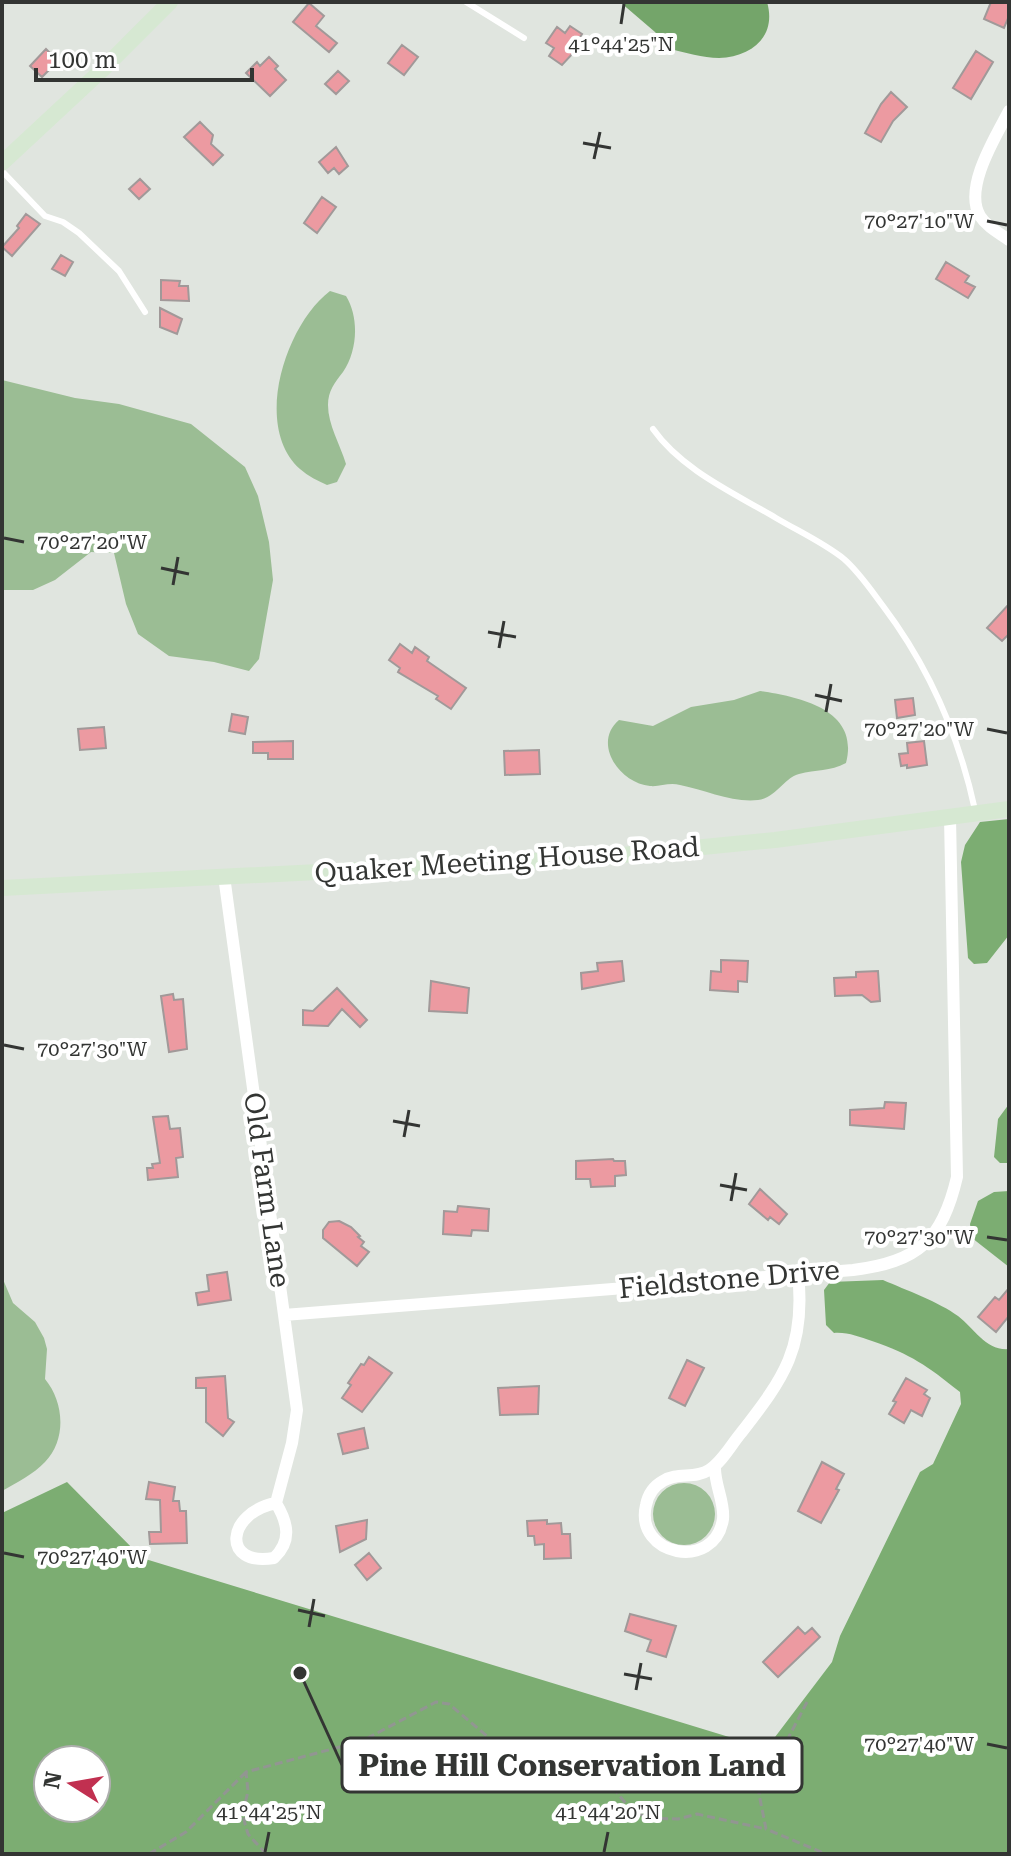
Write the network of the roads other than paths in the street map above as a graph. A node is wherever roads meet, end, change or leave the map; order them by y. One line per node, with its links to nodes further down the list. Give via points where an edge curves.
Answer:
1 (170, 2): 5 (main road)
2 (466, 2): 3 (lane)
3 (524, 38)
4 (1009, 111): 7 (street, via 982,165 976,199 985,223)
5 (2, 163)
6 (2, 171): 8 (lane, via 45,216 79,233 119,271)
7 (1009, 240)
8 (145, 312)
9 (653, 429): 11 (lane, via 666,448 843,559 862,578 907,637 931,680)
10 (1009, 809): 11 (main road, Quaker Meeting House Road)
11 (976, 814): 12 (main road, Quaker Meeting House Road)
12 (950, 817): 13 (main road, Quaker Meeting House Road, via 658,852); 15 (street, Fieldstone Drive, via 957,1175 951,1203 927,1243 906,1258 884,1266)
13 (224, 876): 14 (main road, Quaker Meeting House Road); 16 (street, Old Farm Lane)
14 (2, 888)
15 (798, 1274): 16 (street, Fieldstone Drive); 17 (street, via 800,1317 791,1358)
16 (284, 1315): 18 (street, Old Farm Lane, via 297,1410)
17 (715, 1466): 17 (street, via 698,1475 661,1481 647,1498 645,1523 661,1545 693,1552 716,1537 723,1514)
18 (276, 1503): 18 (street, via 286,1521 281,1551 274,1558 247,1556 236,1545 243,1518)

